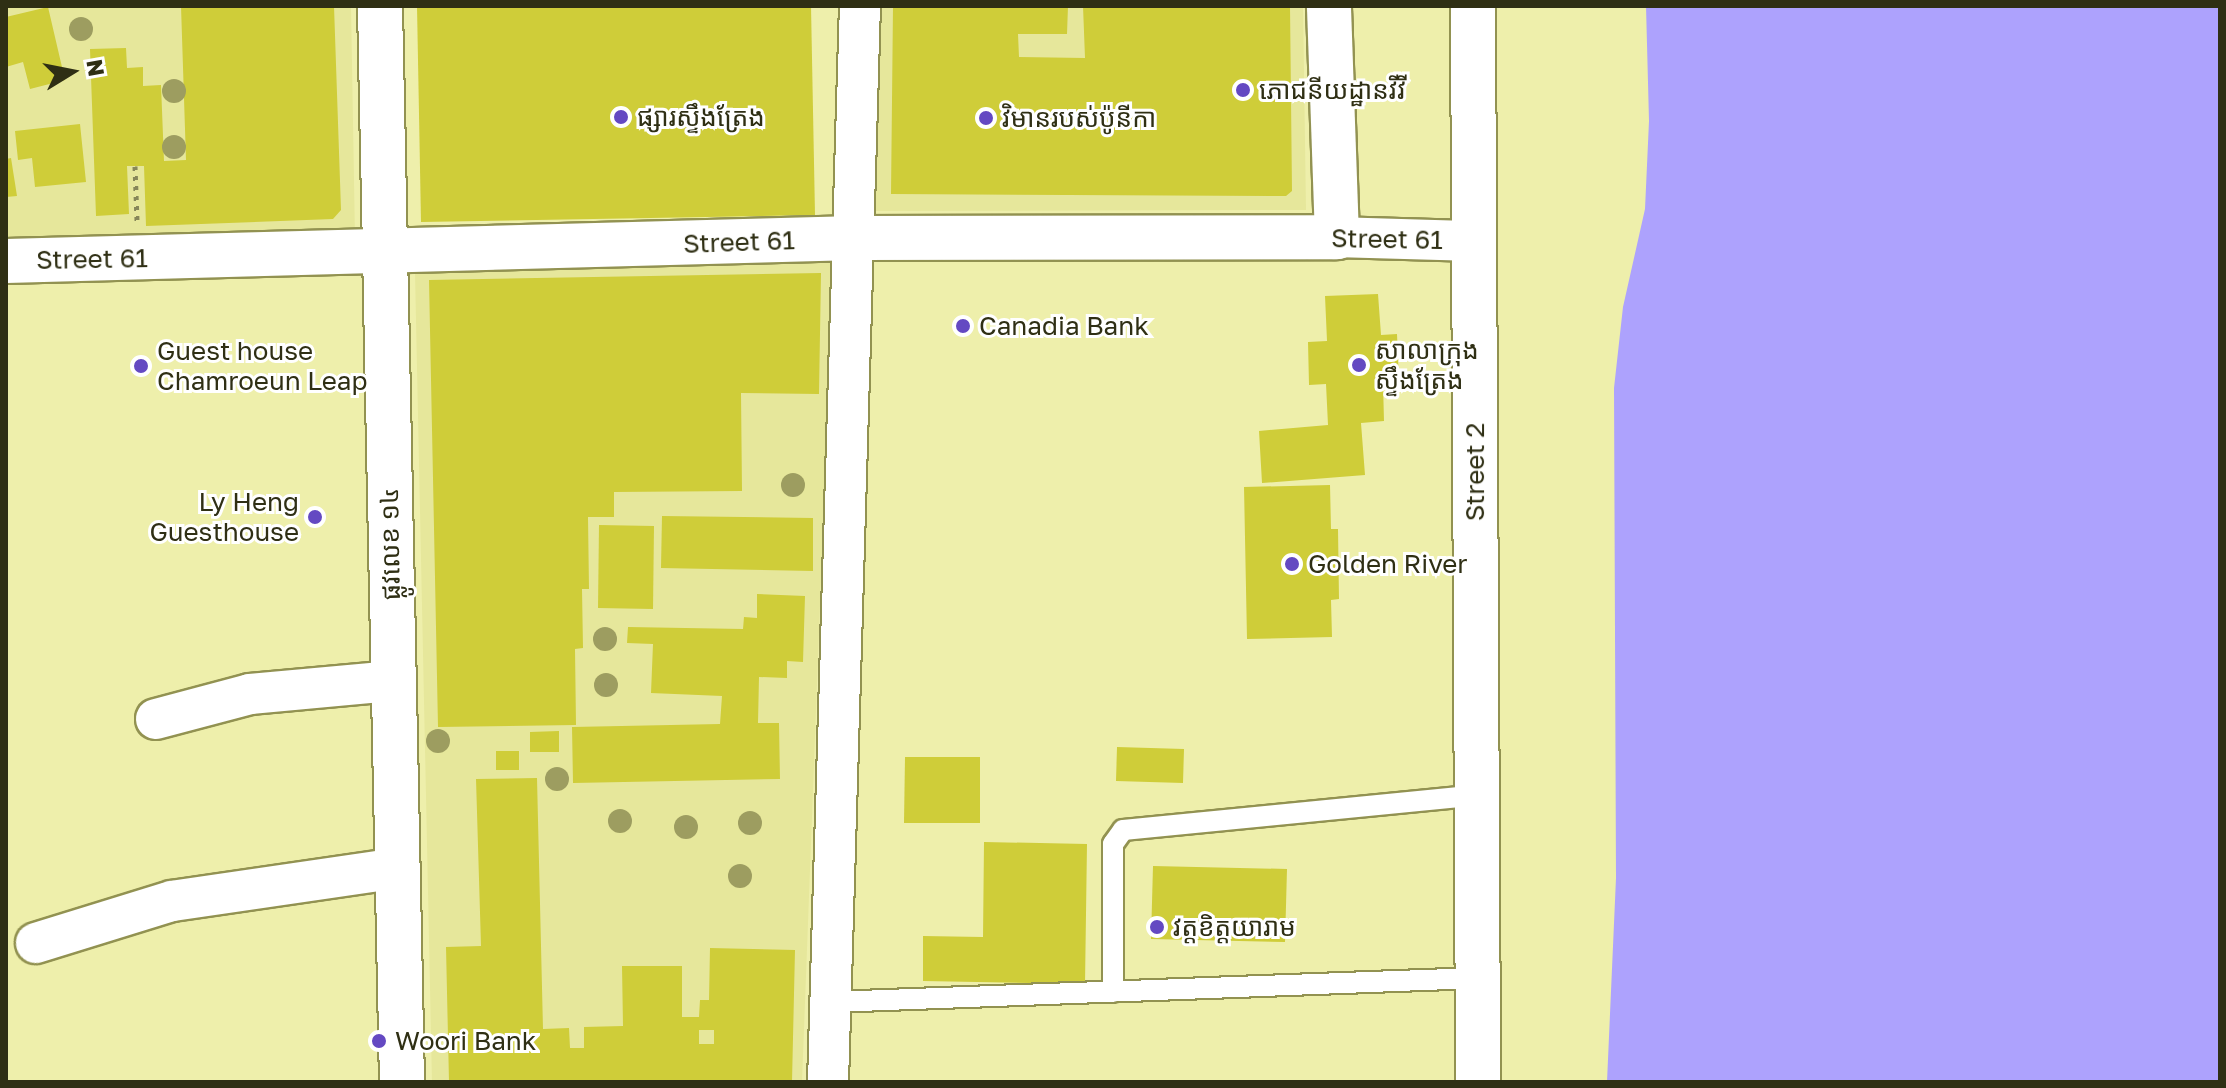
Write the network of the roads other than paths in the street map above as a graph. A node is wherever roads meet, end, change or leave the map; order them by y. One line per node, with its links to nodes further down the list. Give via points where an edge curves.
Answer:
1 (380, 6): 8 (street, ផ្លូវលេខ ១៤)
2 (860, 6): 6 (street)
3 (1329, 6): 5 (street)
4 (1473, 6): 7 (street, Street 2)
5 (1337, 237): 6 (street, Street 61); 7 (street, Street 61)
6 (856, 238): 8 (street, Street 61); 17 (street)
7 (1473, 241): 12 (street, Street 2)
8 (383, 252): 9 (street, Street 61); 10 (street, ផ្លូវលេខ ១៤)
9 (6, 261)
10 (393, 681): 11 (street, via 250,694); 13 (street, ផ្លូវលេខ ១៤)
11 (156, 719)
12 (1477, 795): 15 (street, Street 2); 16 (lane, via 1123,830 1113,844)
13 (397, 868): 14 (street, via 172,901); 18 (street, ផ្លូវលេខ ១៤)
14 (36, 943)
15 (1478, 978): 16 (lane); 20 (street, Street 2)
16 (1113, 992): 17 (lane)
17 (832, 1002): 19 (street)
18 (402, 1082)
19 (828, 1082)
20 (1478, 1082)

